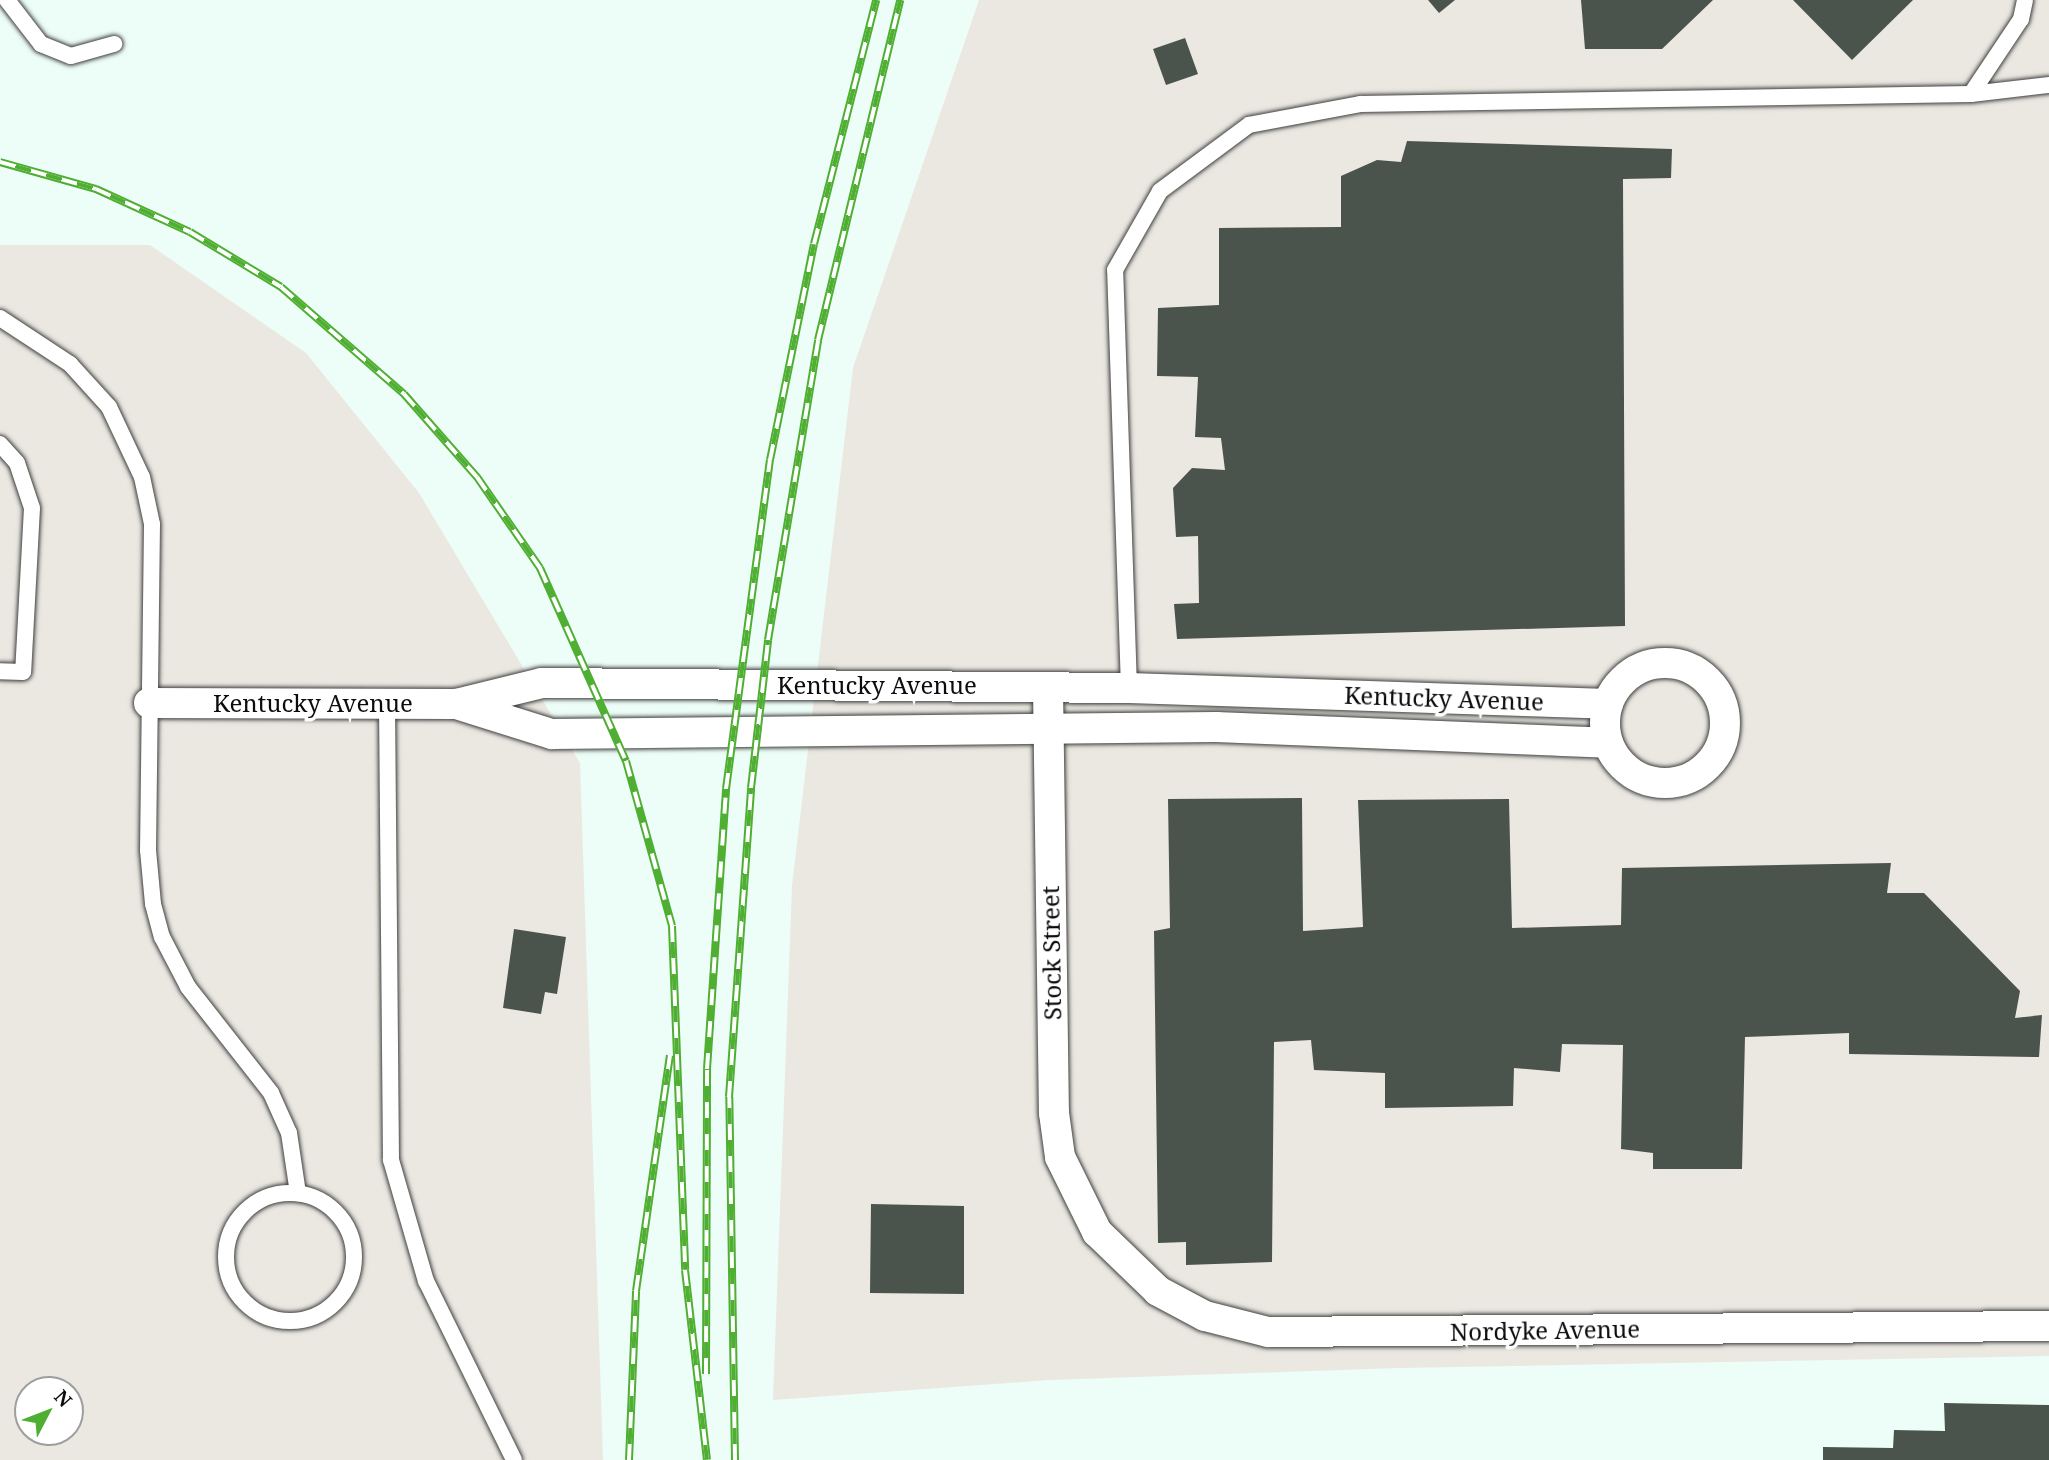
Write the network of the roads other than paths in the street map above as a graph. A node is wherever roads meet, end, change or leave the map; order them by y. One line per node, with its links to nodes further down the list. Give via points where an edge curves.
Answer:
1 (7, 0): 3 (lane, via 41,44 71,56)
2 (2025, 0): 5 (lane, via 2021,19)
3 (114, 44)
4 (2049, 85): 5 (lane)
5 (1971, 94): 10 (lane, via 1360,104 1249,125 1160,191 1115,270)
6 (0, 318): 11 (lane, via 71,364 109,407 137,463 152,524)
7 (0, 444): 8 (lane, via 18,463 33,508 23,672)
8 (0, 671)
9 (1048, 687): 10 (street, Kentucky Avenue); 13 (street, Kentucky Avenue, via 542,683); 15 (street, Stock Street)
10 (1129, 688): 14 (street, Kentucky Avenue)
11 (149, 703): 12 (street, Kentucky Avenue); 17 (lane, via 149,882 162,937 201,1005 271,1093 289,1133)
12 (387, 703): 13 (street, Kentucky Avenue); 20 (lane, via 391,1160 426,1281)
13 (456, 704): 15 (street, via 552,734)
14 (1608, 704): 16 (street); 16 (street, via 1617,686 1649,665 1689,668 1717,695 1724,733 1706,768 1670,783 1632,774)
15 (1048, 729): 16 (street, via 1216,727); 18 (street, Stock Street, via 1054,1113 1060,1157)
16 (1608, 743)
17 (298, 1193): 17 (lane, via 249,1207 228,1238 229,1279 255,1311 274,1319 315,1316 339,1297 353,1269 347,1228 335,1211)
18 (1086, 1213): 19 (street, Nordyke Avenue, via 1105,1242 1150,1286 1188,1309 1254,1331)
19 (2049, 1326)
20 (514, 1460)

